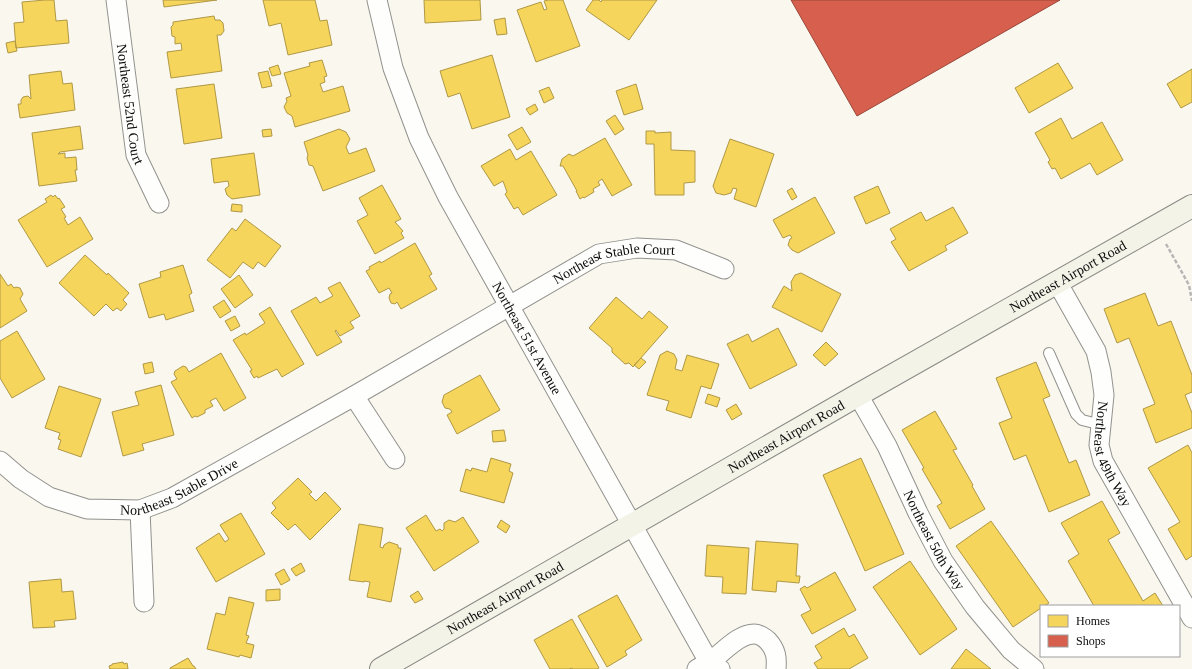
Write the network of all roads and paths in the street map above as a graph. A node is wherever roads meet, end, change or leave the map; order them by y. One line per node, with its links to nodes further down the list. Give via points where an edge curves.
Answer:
1 (116, 0): 3 (street, Northeast 52nd Court, via 136,155)
2 (377, 0): 9 (street, Northeast 51st Avenue, via 393,68 419,138 448,197)
3 (158, 203)
4 (1192, 206): 5 (street, Northeast Airport Road)
5 (1156, 226): 7 (street, Northeast Airport Road); 8 (path, via 1189,285)
6 (724, 269): 9 (street, Northeast Stable Court, via 676,250 637,248 598,254)
7 (1057, 282): 11 (street, Northeast Airport Road); 13 (street, Northeast 49th Way, via 1096,351 1104,395)
8 (1192, 301)
9 (509, 306): 12 (street, Northeast Stable Drive); 17 (street, Northeast 51st Avenue)
10 (1049, 353): 13 (lane, via 1076,414 1082,420)
11 (858, 395): 17 (street, Northeast Airport Road); 23 (street, Northeast 50th Way, via 887,446 943,561 975,607 1011,650)
12 (354, 396): 14 (street); 16 (street, Northeast Stable Drive, via 172,498)
13 (1102, 425): 19 (street, Northeast 49th Way, via 1099,445 1103,461)
14 (395, 459)
15 (0, 461): 16 (street, Northeast Stable Drive, via 21,479 49,497 87,509)
16 (140, 510): 18 (street)
17 (632, 525): 20 (street, Northeast 51st Avenue); 21 (street, Northeast Airport Road)
18 (144, 602)
19 (1189, 608)
20 (709, 667): 22 (street, Northeast 51st Avenue, via 739,640 756,634 766,639 777,653)
21 (381, 669)
22 (776, 669)
23 (1034, 669)

